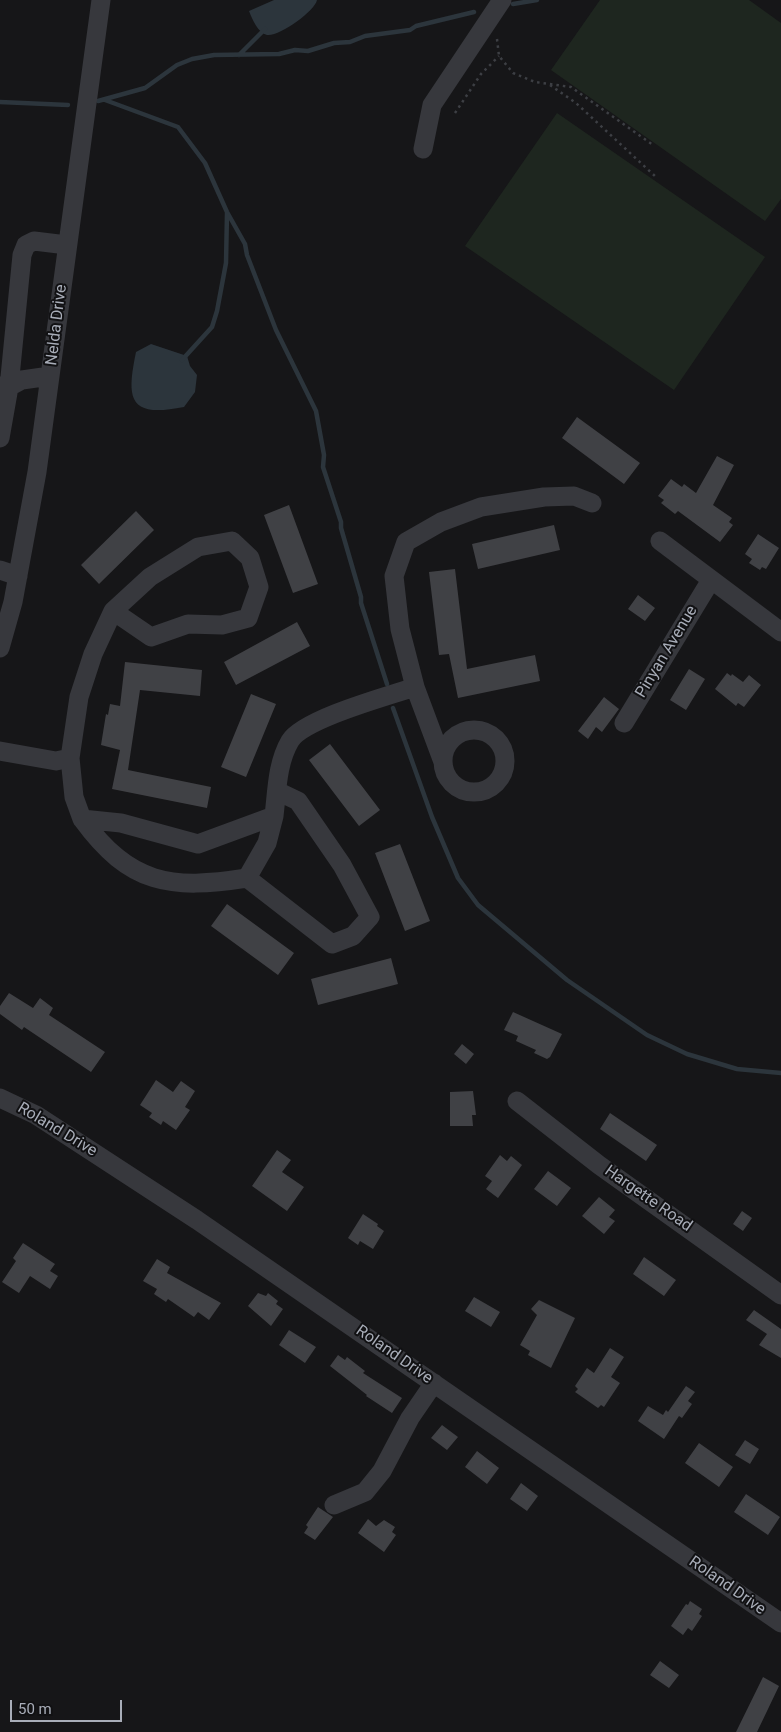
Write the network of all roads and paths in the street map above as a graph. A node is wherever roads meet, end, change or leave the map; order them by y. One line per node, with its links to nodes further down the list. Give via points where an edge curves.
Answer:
1 (101, 0): 10 (street, Nelda Drive)
2 (502, 0): 8 (street, via 432,104)
3 (497, 35): 4 (path)
4 (499, 56): 5 (path, via 504,65 523,78); 6 (path, via 481,74)
5 (549, 84): 7 (path, via 572,87); 9 (path, via 576,103)
6 (455, 113)
7 (654, 145)
8 (423, 149)
9 (656, 177)
10 (67, 245): 11 (street, Nelda Drive); 12 (street, via 34,241 26,245)
11 (50, 376): 12 (street); 17 (street, Nelda Drive)
12 (4, 386): 13 (street)
13 (0, 438)
14 (592, 503): 22 (street, via 574,496 544,497 481,507 442,522 406,542 394,576 400,629)
15 (660, 541): 18 (street)
16 (0, 570): 17 (street)
17 (18, 576): 21 (street, Nelda Drive)
18 (711, 580): 20 (street); 23 (street, Pinyan Avenue)
19 (113, 612): 19 (street, via 150,577 198,547 232,541 250,558 259,587 248,618 222,625 188,624 151,637); 25 (street, via 93,654 79,697)
20 (781, 632)
21 (0, 648)
22 (415, 687): 26 (street); 27 (street, via 312,723 290,740 281,760)
23 (624, 723)
24 (0, 751): 25 (street, via 56,761)
25 (70, 758): 29 (street, via 74,796)
26 (443, 762)
27 (277, 791): 28 (street); 30 (street, via 298,801 342,865 370,917 353,936 332,944)
28 (274, 816): 29 (street, via 198,844 121,823); 30 (street, via 267,843)
29 (82, 819): 30 (street, via 113,854 134,870 168,882 206,884)
30 (247, 878)
31 (0, 1098): 34 (street, Roland Drive, via 75,1138)
32 (517, 1101): 33 (street, Hargette Road, via 599,1165)
33 (781, 1294)
34 (434, 1383): 35 (street, via 410,1418 382,1471 365,1492); 36 (street, Roland Drive)
35 (334, 1505)
36 (781, 1623)

